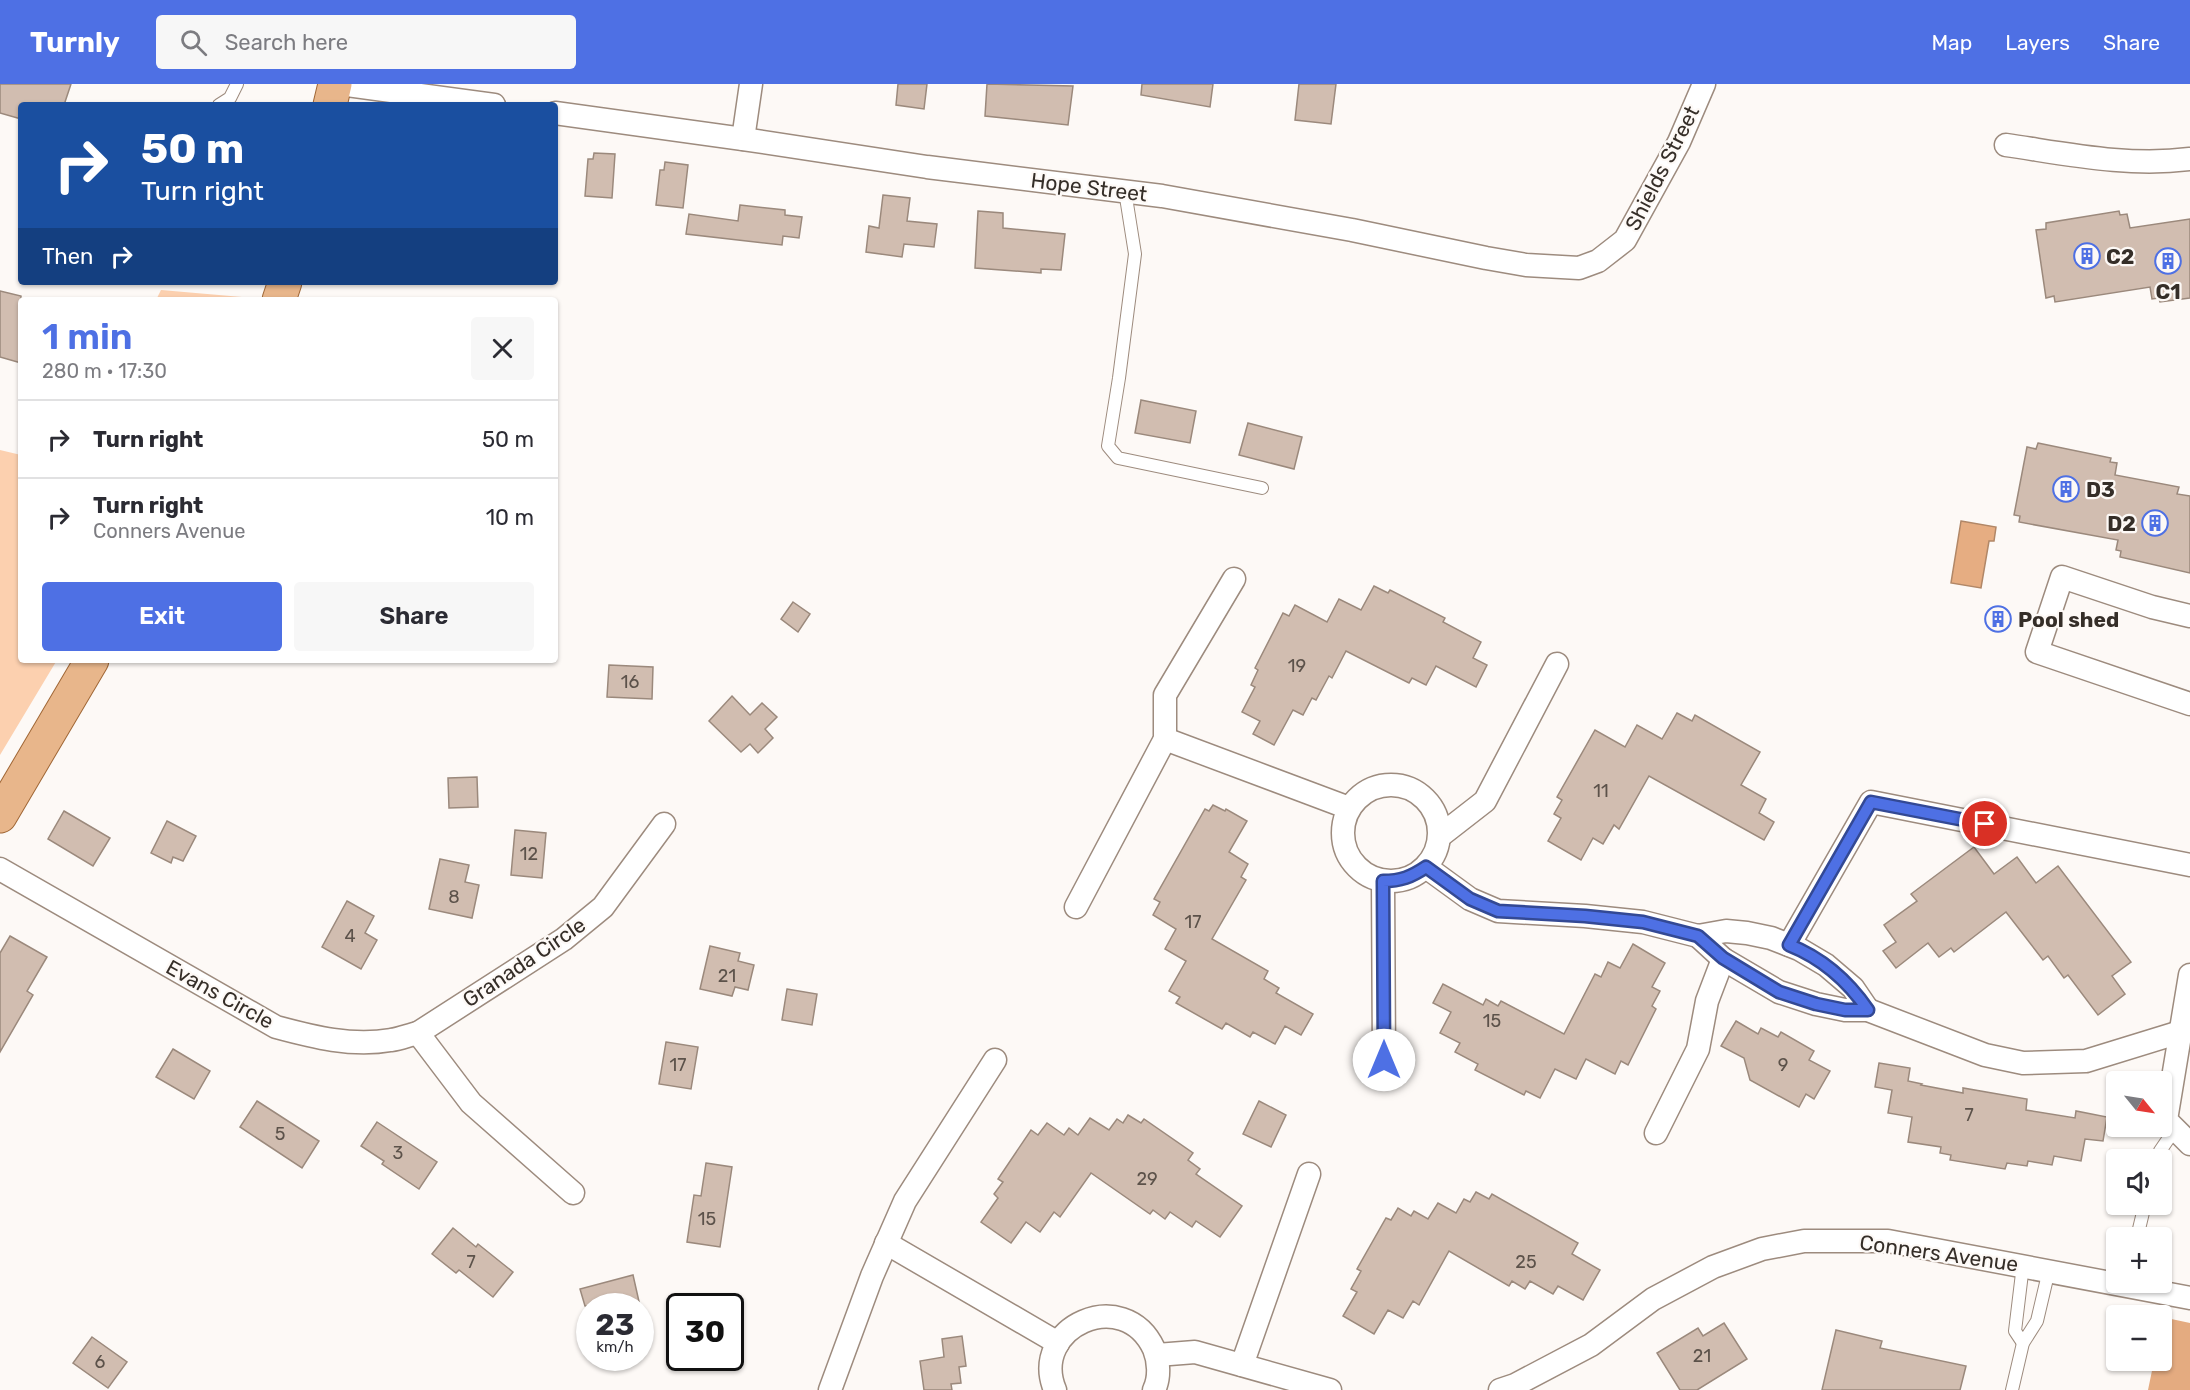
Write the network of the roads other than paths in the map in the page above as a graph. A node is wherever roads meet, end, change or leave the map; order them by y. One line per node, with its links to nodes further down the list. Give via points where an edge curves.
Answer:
1 (237, 84): 5 (lane)
2 (338, 84): 6 (main road); 7 (street)
3 (751, 84): 9 (street)
4 (1704, 84): 13 (street, Shields Street, via 1660,179 1625,240)
5 (224, 102)
6 (331, 102)
7 (472, 102)
8 (558, 113): 9 (street, Hope Street)
9 (742, 139): 12 (street, Hope Street)
10 (2006, 145): 11 (street, via 2123,162)
11 (2190, 159)
12 (1125, 191): 13 (street, Hope Street, via 1526,265 1579,268); 14 (lane, via 1135,254 1108,446 1118,458)
13 (1615, 249)
14 (1262, 488)
15 (1234, 579): 20 (street, via 1166,695)
16 (2190, 616): 19 (street, via 2152,608 2062,577 2037,652)
17 (90, 663): 22 (main road)
18 (1557, 664): 24 (street, via 1485,801)
19 (2190, 704)
20 (1165, 740): 21 (street); 29 (street)
21 (1349, 808): 24 (street, via 1368,790 1386,784 1406,786 1428,800 1439,823); 28 (street, via 1343,823 1347,854 1368,876)
22 (0, 816)
23 (664, 824): 36 (street, Granada Circle, via 603,907 564,939)
24 (1440, 837): 26 (street)
25 (2190, 865): 31 (street, via 1871,802)
26 (1426, 867): 28 (street, via 1398,881); 30 (street, via 1470,899 1498,911 1643,922)
27 (0, 869): 36 (street, Evans Circle, via 276,1027 324,1040 352,1042 390,1041)
28 (1383, 881): 38 (street)
29 (1076, 907)
30 (1698, 936): 31 (street, via 1726,931 1747,933); 32 (street)
31 (1789, 945): 34 (street, via 1826,965 1853,988)
32 (1723, 958): 34 (street, via 1779,992 1845,1010); 39 (street, via 1707,1001 1698,1049)
33 (2190, 975): 35 (street)
34 (1868, 1010): 35 (street, via 1985,1055 2023,1063 2086,1061)
35 (2185, 1030): 40 (street, via 2166,1120)
36 (418, 1033): 43 (street, via 471,1103)
37 (995, 1060): 44 (street, via 905,1201)
38 (1384, 1060)
39 (1656, 1133)
40 (2182, 1136): 41 (lane)
41 (2163, 1149)
42 (1309, 1174): 51 (street)
43 (573, 1192)
44 (886, 1242): 48 (street); 52 (street)
45 (2024, 1265): 46 (street, Conners Avenue); 49 (lane, via 2015,1331); 56 (street, Conners Avenue, via 1888,1241 1804,1240 1762,1249 1713,1267 1653,1299 1591,1345)
46 (2049, 1270): 47 (street, Conners Avenue); 49 (lane, via 2037,1322)
47 (2190, 1298)
48 (1058, 1343): 50 (street, via 1069,1329 1085,1320 1102,1316 1120,1318 1149,1339); 53 (street, via 1051,1372)
49 (2023, 1343): 57 (lane)
50 (1156, 1355): 51 (street, via 1196,1352); 54 (street)
51 (1242, 1365): 55 (street)
52 (830, 1390)
53 (1055, 1390)
54 (1154, 1390)
55 (1330, 1390)
56 (1500, 1390)
57 (2012, 1390)

